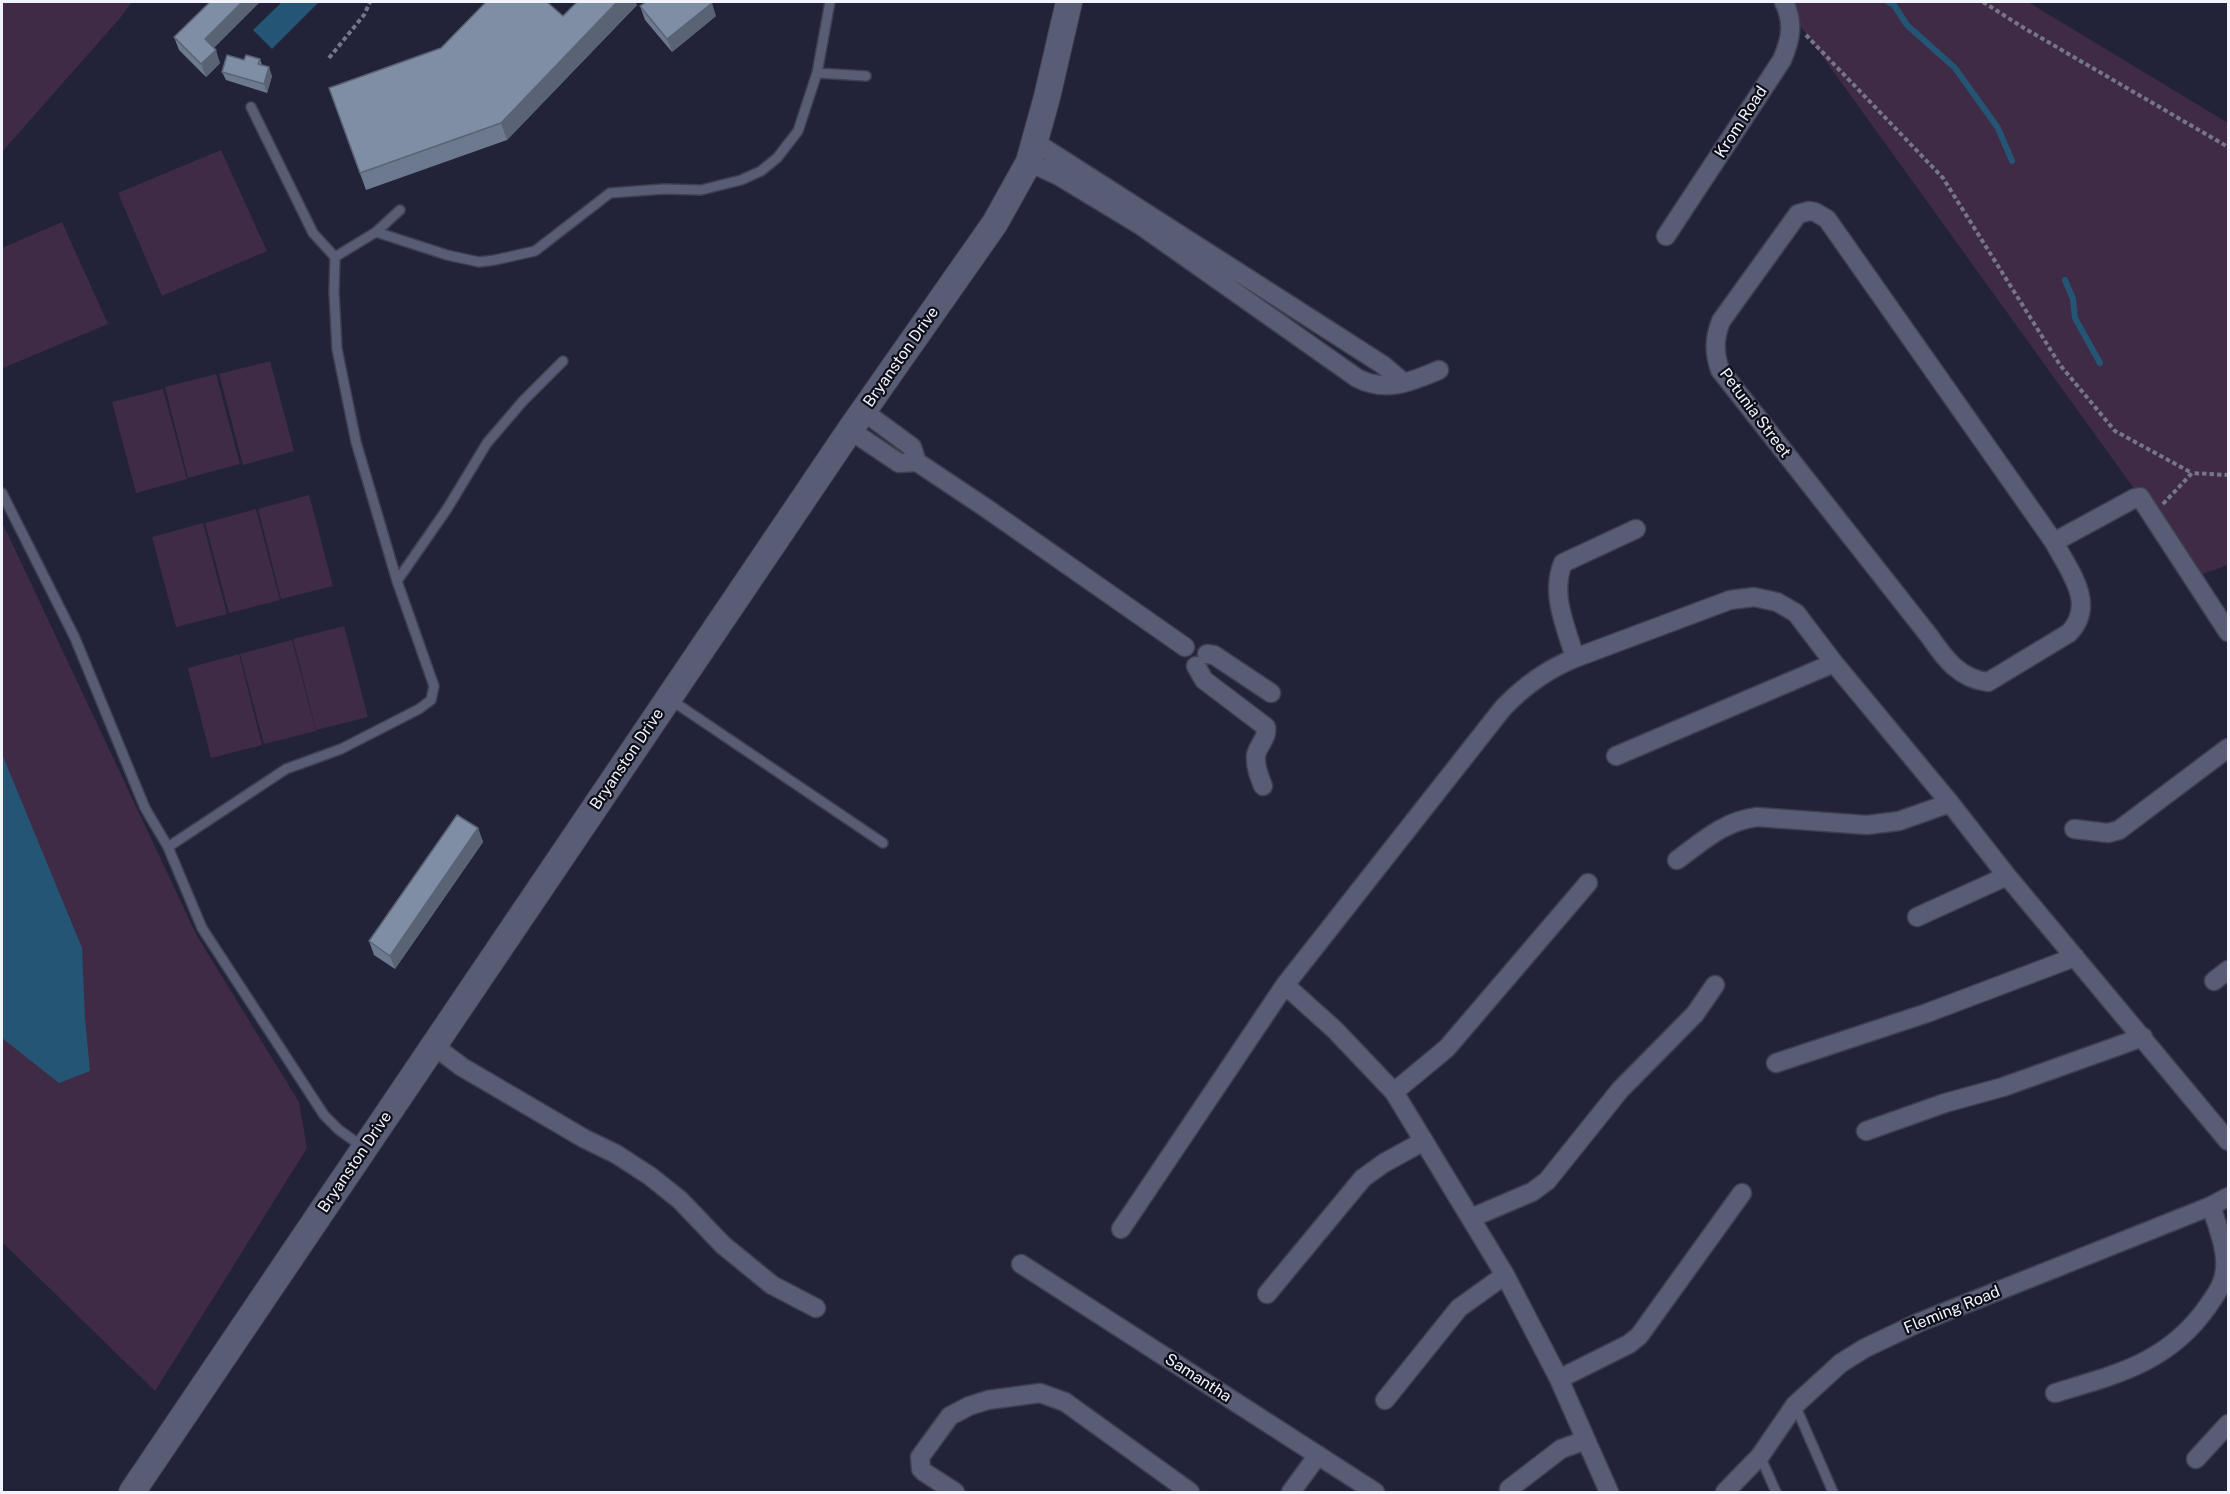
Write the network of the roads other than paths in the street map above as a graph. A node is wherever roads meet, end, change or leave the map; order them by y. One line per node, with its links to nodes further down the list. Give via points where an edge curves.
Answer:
1 (830, 2): 6 (lane)
2 (1053, 2): 5 (street)
3 (1069, 2): 5 (street, Bryanston Drive)
4 (1784, 2): 12 (street, Krom Road, via 1791,19 1789,45 1782,60)
5 (1059, 45): 9 (street, Bryanston Drive)
6 (817, 73): 7 (lane); 11 (lane, via 804,116 789,144 760,171 741,180 701,190 610,193 535,251 495,260 479,262 447,255)
7 (866, 76)
8 (251, 107): 13 (lane, via 312,233)
9 (1032, 152): 16 (street, via 1355,347); 16 (street, via 1059,176 1140,225 1357,378 1378,386); 17 (street, Bryanston Drive, via 1016,188 985,238)
10 (400, 210): 11 (lane)
11 (376, 232): 13 (lane)
12 (1666, 236)
13 (334, 257): 21 (lane, via 341,369 356,442)
14 (563, 361): 21 (lane, via 487,443)
15 (1438, 370): 16 (street)
16 (1404, 383)
17 (856, 421): 24 (street, via 899,463 917,462 1185,647 1196,642 1202,645); 27 (street, Bryanston Drive)
18 (2, 493): 34 (lane, via 75,638 145,807)
19 (1636, 529): 23 (street, via 1563,563 1558,577 1561,612)
20 (2054, 542): 20 (street, Petunia Street, via 2081,594 2076,626 1988,682 1960,672 1944,658 1720,370 1714,345 1721,321 1798,214 1815,212 1827,219); 22 (street, via 2138,497 2142,499)
21 (397, 581): 34 (lane, via 434,686 431,700 341,749 286,769)
22 (2229, 632)
23 (1575, 658): 25 (street, via 1730,600 1754,597 1777,602 1796,613); 40 (street, via 1534,682 1503,708)
24 (1201, 660): 26 (street, via 1214,655); 30 (street, via 1204,680 1266,727 1256,756)
25 (1834, 663): 29 (street); 31 (street)
26 (1271, 693)
27 (669, 698): 33 (lane); 43 (street, Bryanston Drive)
28 (2229, 748): 32 (street, via 2119,830 2108,833)
29 (1616, 756)
30 (1263, 786)
31 (1950, 803): 35 (street, via 1899,821 1868,825 1743,819 1716,830); 36 (street)
32 (2074, 829)
33 (884, 843)
34 (168, 847): 49 (lane, via 202,928 309,1095 339,1130)
35 (1677, 860)
36 (2007, 876): 38 (street); 39 (street)
37 (1588, 883): 45 (street, via 1447,1048)
38 (1917, 917)
39 (2074, 957): 42 (street); 44 (street, via 1927,1013)
40 (1285, 985): 45 (street); 54 (street)
41 (1715, 985): 53 (street, via 1695,1014 1620,1090 1547,1181 1532,1192)
42 (2143, 1037): 46 (street); 48 (street)
43 (434, 1046): 49 (street, Bryanston Drive); 58 (street, via 462,1067 650,1176 772,1285)
44 (1776, 1063)
45 (1394, 1092): 47 (street)
46 (1866, 1131)
47 (1424, 1141): 53 (street); 57 (street, via 1363,1178)
48 (2229, 1141)
49 (365, 1148): 69 (street, Bryanston Drive)
50 (1742, 1193): 59 (street, via 1639,1336)
51 (2229, 1197): 52 (street, Fleming Road)
52 (2211, 1206): 60 (street, via 2225,1268 2222,1286 2200,1317 2176,1342 2151,1359 2126,1372); 62 (street, Fleming Road, via 1920,1322 1865,1348 1841,1363)
53 (1471, 1218): 56 (street)
54 (1121, 1229)
55 (1021, 1264): 65 (street, Samantha)
56 (1505, 1275): 59 (street); 61 (street, via 1460,1308)
57 (1267, 1294)
58 (816, 1308)
59 (1559, 1379): 64 (street)
60 (2055, 1393)
61 (1385, 1400)
62 (1795, 1405): 66 (street, Fleming Road); 77 (lane)
63 (2229, 1424): 67 (street)
64 (1586, 1440): 68 (street, via 1561,1449); 74 (street)
65 (1318, 1455): 72 (street); 73 (street, Samantha)
66 (1760, 1456): 75 (street, Fleming Road); 76 (lane)
67 (2196, 1459)
68 (1509, 1489)
69 (132, 1492)
70 (955, 1492): 71 (street, via 924,1473 920,1457 950,1416 988,1400 1040,1393 1065,1402)
71 (1190, 1492)
72 (1291, 1492)
73 (1375, 1492)
74 (1609, 1492)
75 (1725, 1492)
76 (1776, 1492)
77 (1833, 1492)

